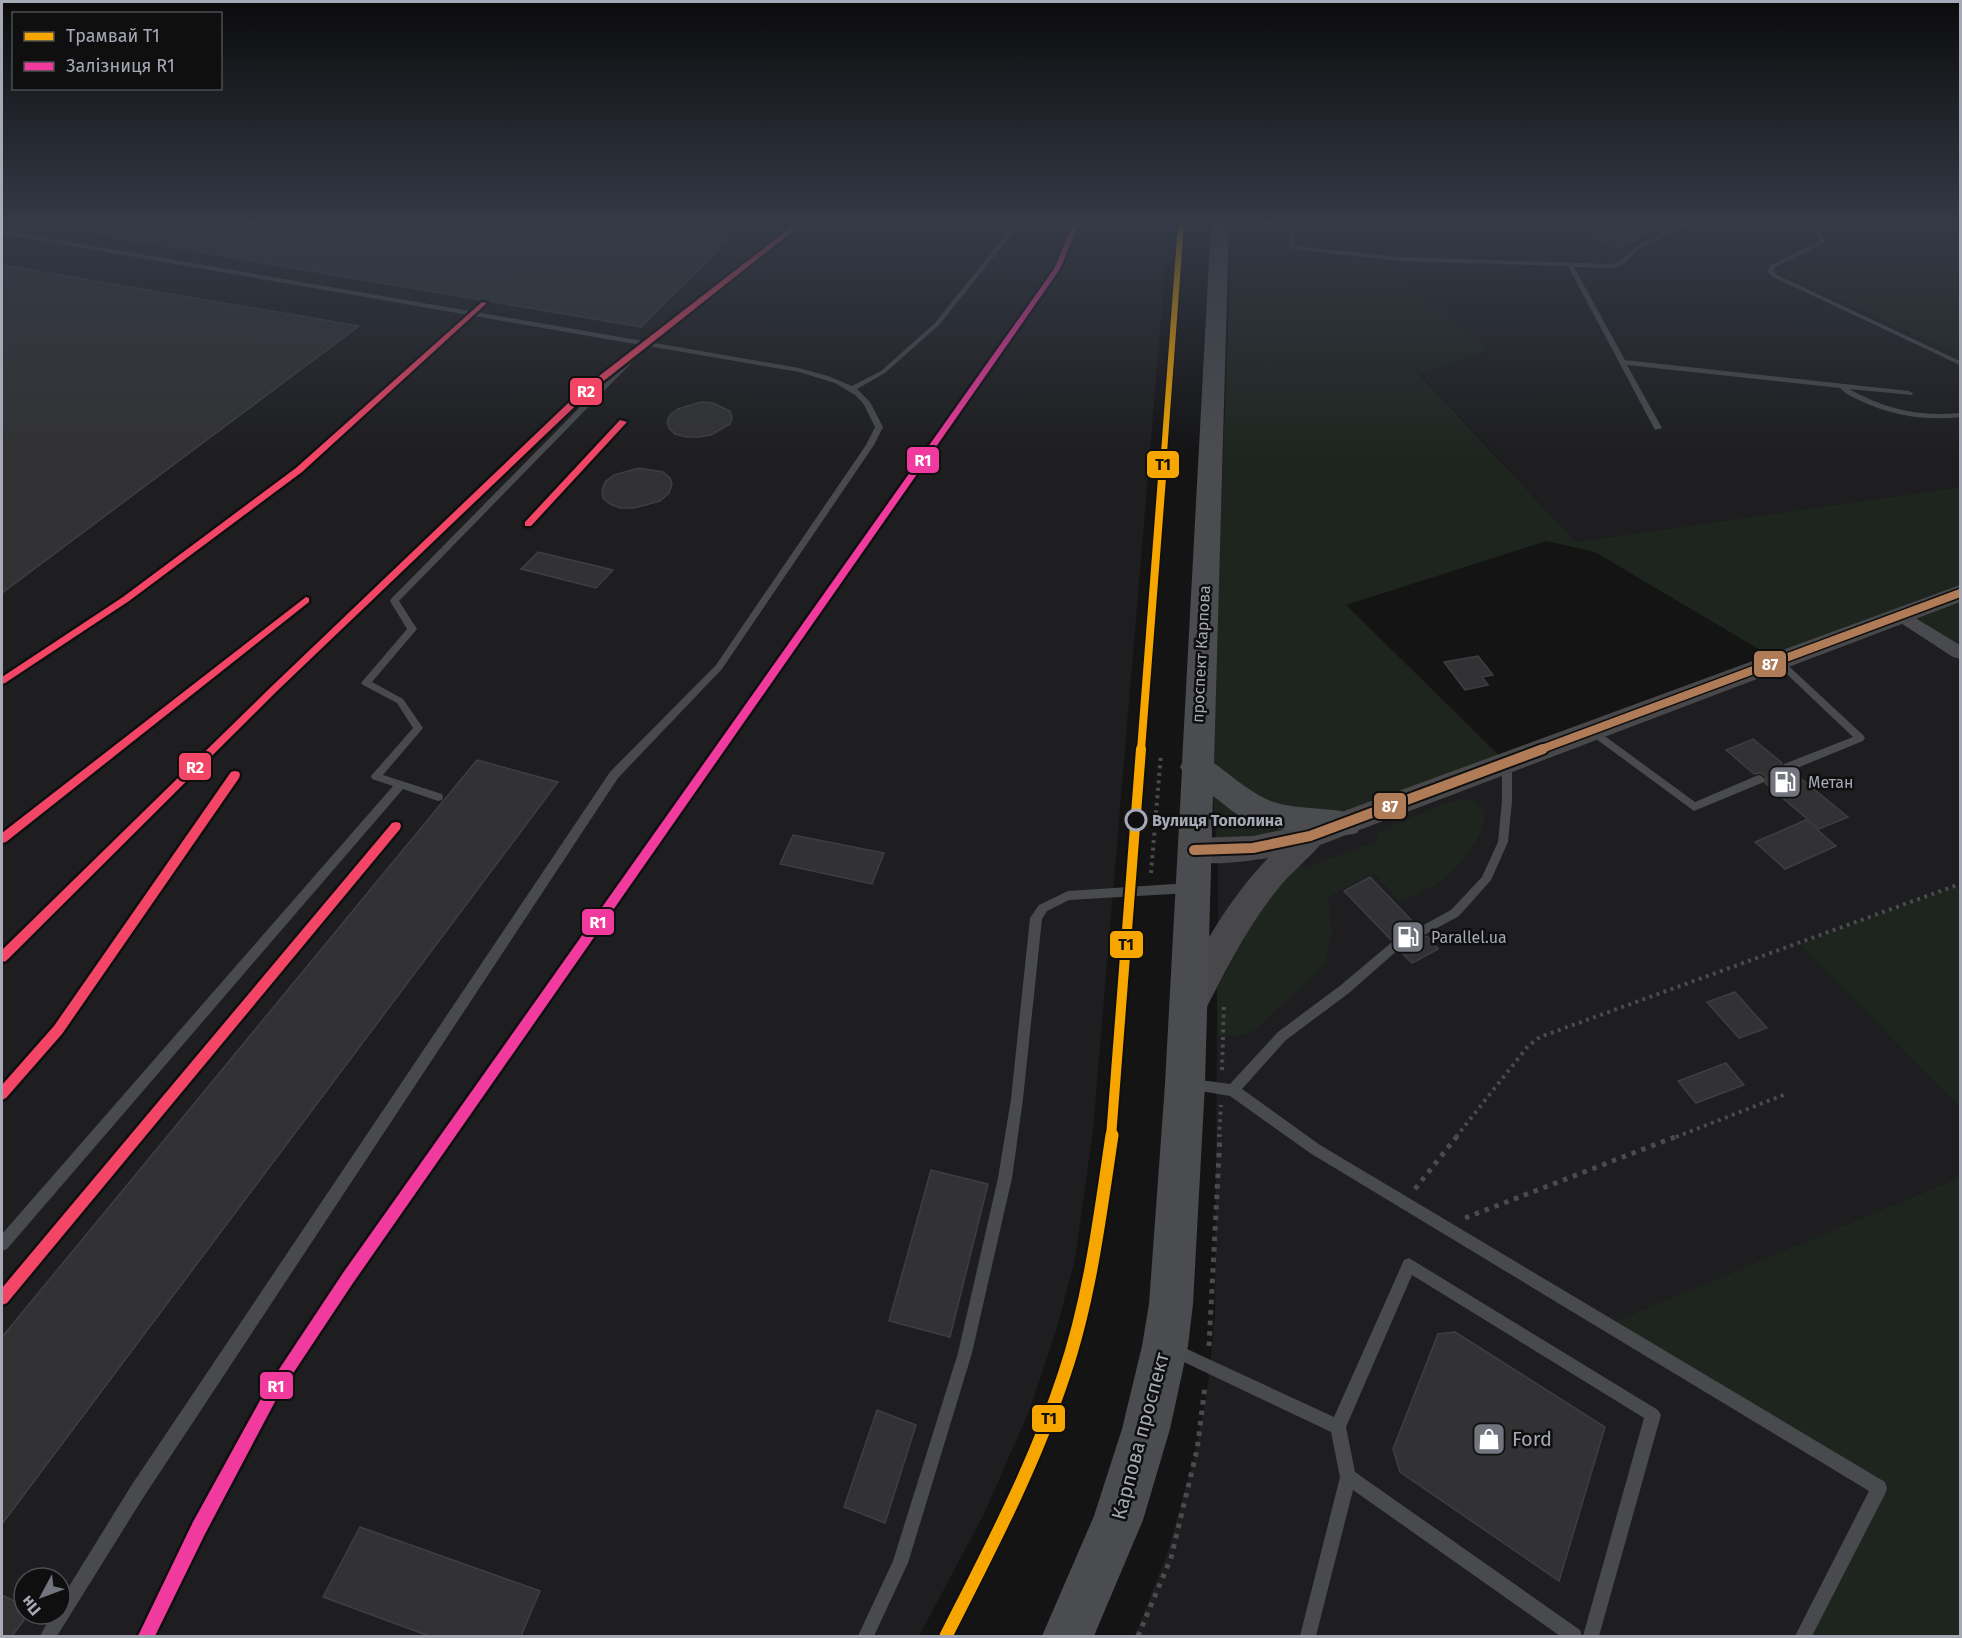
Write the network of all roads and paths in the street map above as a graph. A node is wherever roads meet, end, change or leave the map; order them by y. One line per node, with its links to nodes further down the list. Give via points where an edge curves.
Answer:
1 (400, 300): 6 (lane)
2 (956, 300): 10 (lane, via 937,324 883,372)
3 (1217, 300): 21 (main road, проспект Карпова)
4 (1590, 300): 7 (lane)
5 (1826, 300): 8 (lane)
6 (647, 343): 10 (lane, via 799,369); 24 (lane, via 394,602 412,629 366,683 400,701 418,728 376,776)
7 (1623, 362): 9 (lane); 13 (lane)
8 (1960, 363)
9 (1841, 386): 11 (lane); 12 (lane, via 1887,410 1916,417)
10 (854, 388): 44 (lane, via 874,411 879,427 870,446 719,667 614,775 137,1492)
11 (1910, 393)
12 (1960, 415)
13 (1658, 428)
14 (1960, 593): 15 (main road)
15 (1902, 616): 16 (street); 17 (main road)
16 (1960, 652)
17 (1777, 660): 18 (main road); 22 (lane, via 1860,738)
18 (1591, 730): 20 (main road); 23 (lane, via 1694,807)
19 (1161, 754): 31 (path)
20 (1507, 763): 26 (main road); 32 (lane, via 1503,842 1486,880 1455,913)
21 (1196, 767): 26 (main road, via 1255,809 1285,818); 28 (main road, проспект Карпова)
22 (1788, 767)
23 (1760, 779)
24 (401, 784): 25 (lane); 40 (lane)
25 (438, 797)
26 (1345, 824): 27 (main road)
27 (1310, 836): 28 (main road, via 1248,849); 34 (main road, via 1253,895)
28 (1194, 850): 30 (main road, проспект Карпова)
29 (1960, 884): 38 (path, via 1540,1038 1528,1046)
30 (1192, 888): 31 (lane); 34 (main road, проспект Карпова)
31 (1149, 891): 45 (lane, via 1068,896 1043,908 1036,918 1005,1178 965,1353 900,1563)
32 (1422, 931)
33 (1396, 945): 36 (lane, via 1282,1036)
34 (1186, 1013): 35 (main road, проспект Карпова)
35 (1185, 1084): 36 (lane); 41 (main road, Карпова проспект, via 1172,1304)
36 (1233, 1090): 38 (lane, via 1316,1149)
37 (1785, 1094): 39 (path)
38 (1404, 1202): 39 (lane)
39 (1444, 1226): 50 (lane, via 1879,1488)
40 (2, 1244)
41 (1165, 1346): 42 (lane); 46 (main road, Карпова проспект, via 1146,1429 1118,1520)
42 (1338, 1427): 43 (lane); 49 (lane, via 1409,1265 1653,1415)
43 (1348, 1477): 47 (lane); 48 (lane)
44 (48, 1636)
45 (866, 1636)
46 (1068, 1636)
47 (1308, 1636)
48 (1574, 1636)
49 (1591, 1636)
50 (1803, 1636)

